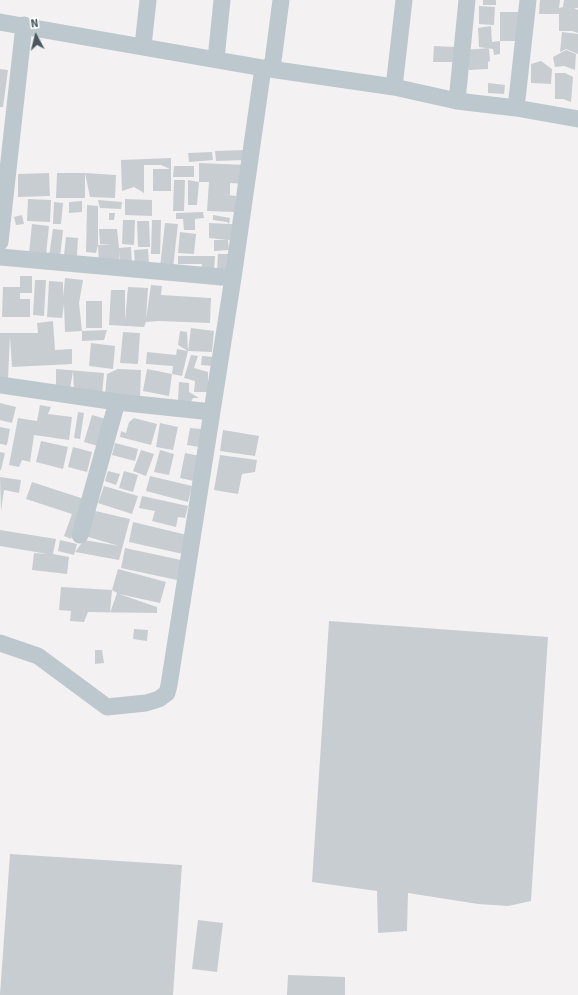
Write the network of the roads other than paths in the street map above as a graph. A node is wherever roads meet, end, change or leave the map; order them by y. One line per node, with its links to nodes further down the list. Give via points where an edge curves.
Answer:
1 (148, 0): 9 (street)
2 (222, 0): 10 (street)
3 (280, 0): 11 (street)
4 (404, 0): 12 (street)
5 (467, 0): 13 (street)
6 (528, 0): 14 (street)
7 (0, 22): 8 (street)
8 (24, 25): 9 (street); 16 (street)
9 (143, 46): 10 (street)
10 (216, 59): 11 (street)
11 (268, 68): 12 (street); 18 (street)
12 (394, 87): 13 (street)
13 (457, 101): 14 (street)
14 (516, 108): 15 (street)
15 (578, 119)
16 (0, 242)
17 (0, 257): 18 (street)
18 (233, 278): 21 (street)
19 (0, 385): 20 (street)
20 (117, 402): 21 (street); 22 (street)
21 (212, 412): 23 (street, via 169,685 163,697 146,703 107,706 38,656)
22 (80, 535)
23 (0, 643)

